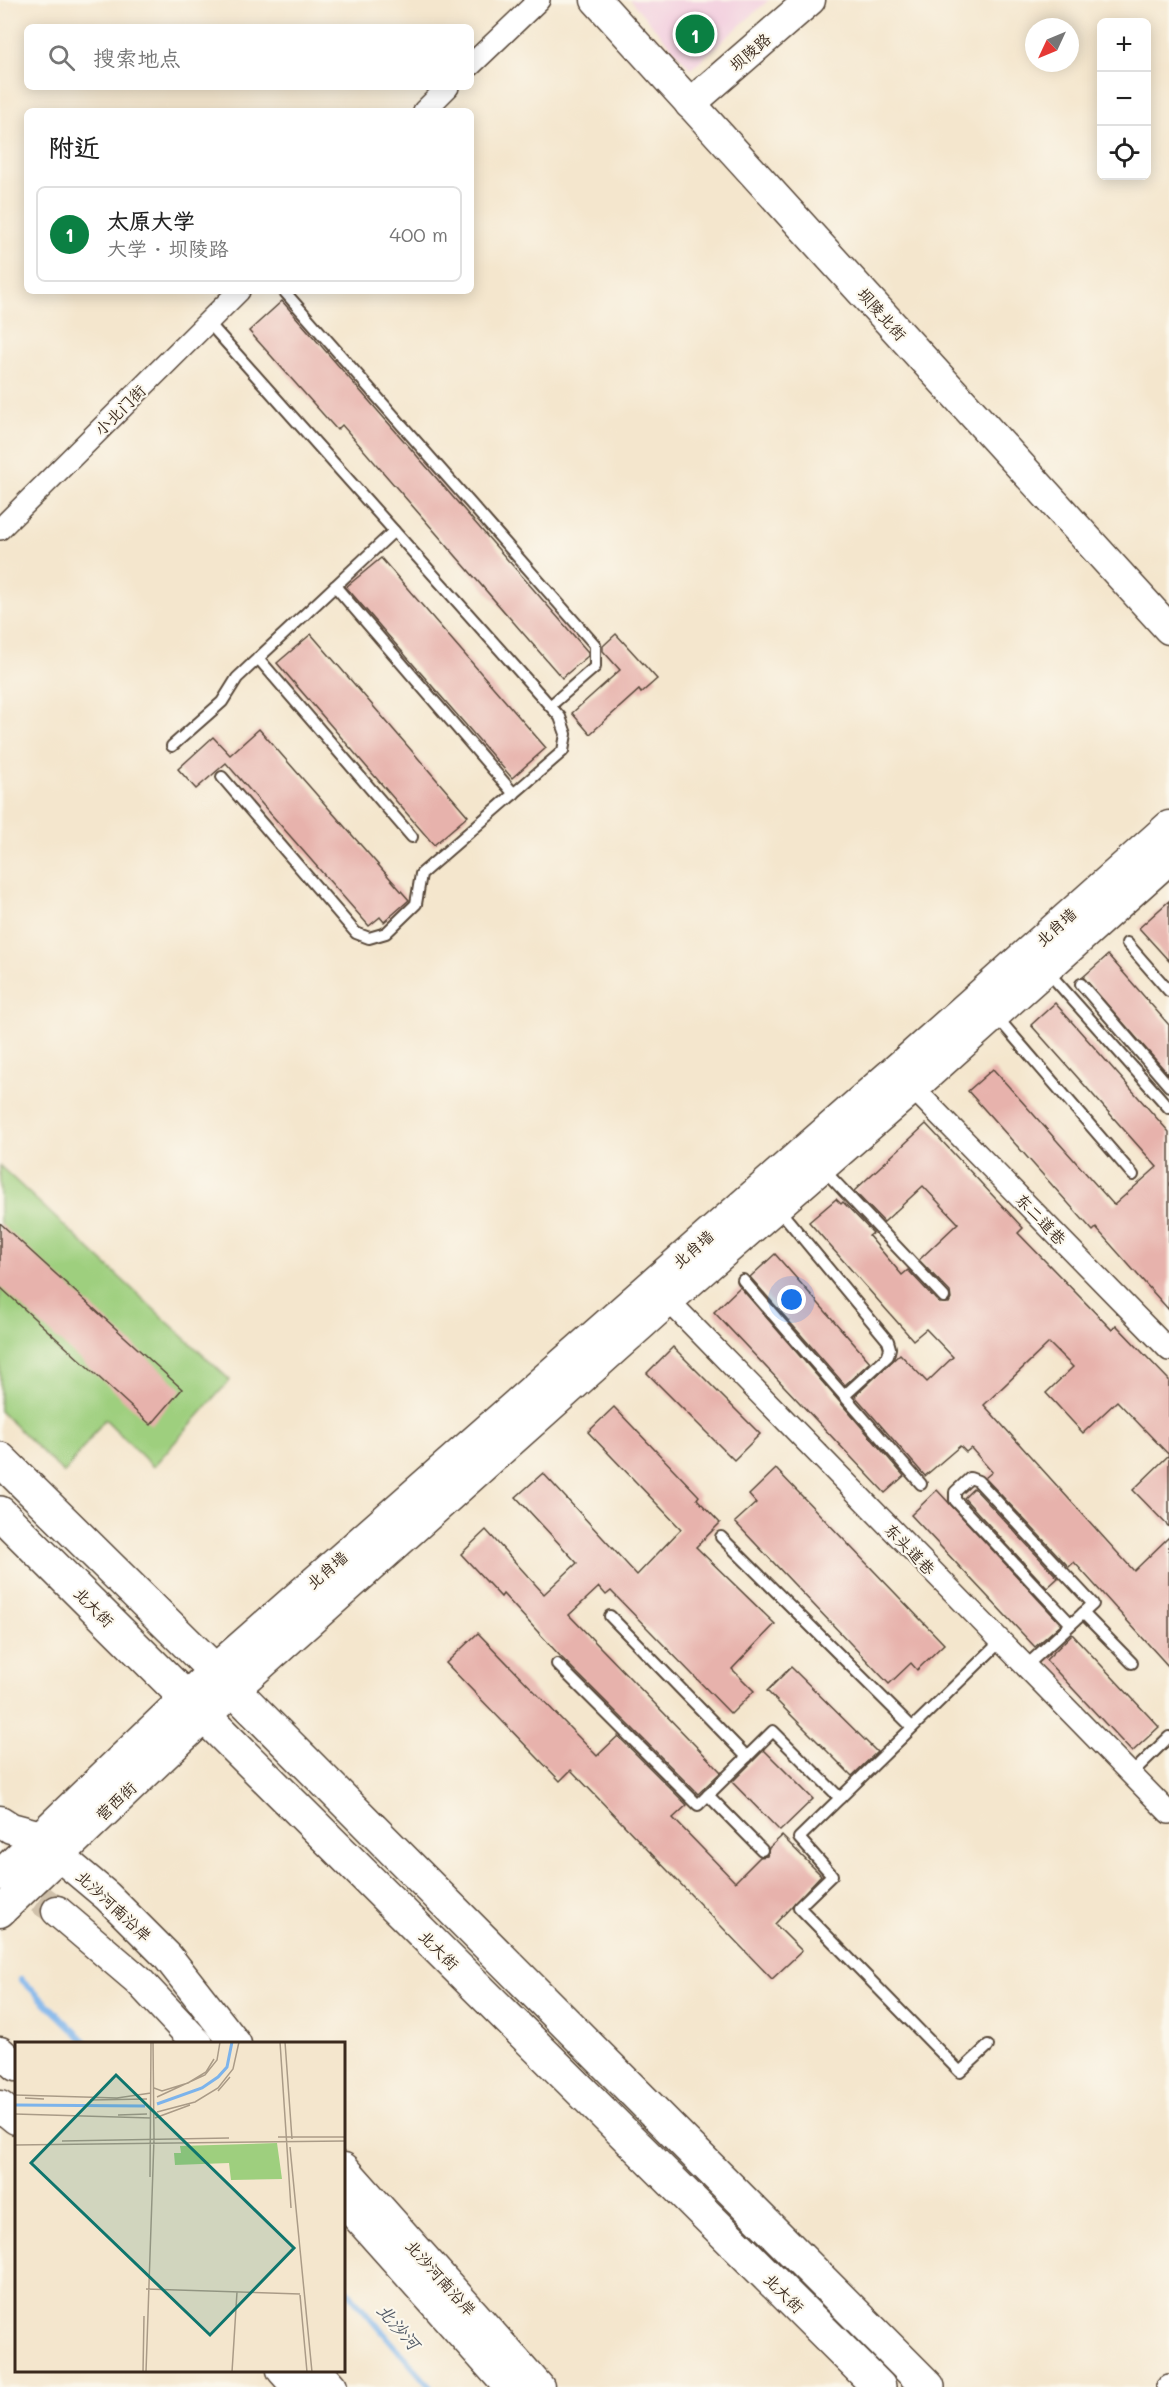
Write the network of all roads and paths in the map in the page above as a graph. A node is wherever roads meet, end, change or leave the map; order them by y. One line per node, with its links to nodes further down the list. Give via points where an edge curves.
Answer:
1 (539, 0): 4 (street)
2 (596, 0): 6 (street, 坝陵北街)
3 (810, 0): 6 (street, 坝陵路)
4 (474, 62)
5 (445, 90): 7 (street)
6 (690, 104): 14 (street, 坝陵北街)
7 (427, 108)
8 (236, 294): 10 (street, 小北门街)
9 (287, 294): 16 (lane, via 595,645 595,667)
10 (208, 322): 11 (street, 小北门街); 12 (lane)
11 (0, 529)
12 (394, 531): 13 (lane); 16 (lane)
13 (335, 586): 15 (lane); 19 (lane)
14 (1169, 628)
15 (258, 658): 17 (lane, via 237,678 222,702); 21 (lane)
16 (550, 706): 19 (lane, via 560,717 566,734 563,752)
17 (172, 746)
18 (222, 777): 19 (lane, via 356,933 369,938 386,933 416,904 421,874)
19 (513, 794)
20 (1169, 826): 35 (street, 北肖墙)
21 (412, 837)
22 (1168, 862): 24 (street)
23 (1127, 943): 26 (lane)
24 (1046, 969): 27 (street); 30 (lane)
25 (1081, 984): 29 (lane)
26 (1168, 987)
27 (995, 1015): 28 (street); 32 (lane)
28 (917, 1084): 31 (street); 37 (street, 东二道巷); 38 (street, 东二道巷)
29 (1169, 1086)
30 (1169, 1108)
31 (821, 1167): 33 (street); 36 (lane)
32 (1132, 1175)
33 (776, 1206): 35 (street); 39 (lane, via 888,1341 888,1356)
34 (743, 1280): 39 (lane)
35 (660, 1292): 47 (street, 东头道巷); 51 (street, 北肖墙)
36 (944, 1297)
37 (1169, 1333)
38 (1169, 1350)
39 (844, 1396): 41 (lane)
40 (0, 1459): 51 (main road)
41 (921, 1484)
42 (0, 1513): 52 (main road, 北大街)
43 (721, 1537): 53 (lane)
44 (1083, 1614): 46 (lane); 46 (lane, via 1093,1604 978,1481 970,1478 955,1492 955,1500); 48 (lane)
45 (609, 1616): 55 (lane)
46 (1071, 1624): 50 (lane)
47 (1000, 1642): 50 (street, 东头道巷); 53 (lane)
48 (1132, 1663)
49 (557, 1664): 57 (lane, via 698,1805)
50 (1025, 1667): 56 (street, 东头道巷)
51 (223, 1680): 52 (street, 营西街); 83 (main road)
52 (194, 1707): 61 (street, 营西街); 82 (main road, 北大街)
53 (912, 1727): 58 (lane)
54 (1169, 1737): 56 (lane)
55 (747, 1757): 57 (lane); 58 (lane, via 773,1731)
56 (1130, 1775): 59 (street, 东头道巷)
57 (708, 1795): 62 (lane)
58 (840, 1798): 68 (lane, via 799,1838 832,1875 799,1907 960,2072)
59 (1169, 1813)
60 (0, 1821): 61 (street)
61 (49, 1845): 63 (street, 营西街); 64 (street, 营西街); 67 (street, 北沙河南沿岸, via 166,1956)
62 (762, 1850)
63 (0, 1875)
64 (5, 1908)
65 (57, 1911): 66 (street, via 138,1980)
66 (197, 2042)
67 (235, 2042)
68 (988, 2046)
69 (0, 2052): 70 (street)
70 (15, 2065)
71 (0, 2106): 72 (street)
72 (15, 2118)
73 (345, 2169): 77 (street, 北沙河南沿岸)
74 (345, 2203): 77 (street, 北沙河南沿岸)
75 (284, 2372): 78 (street)
76 (319, 2372): 79 (street)
77 (511, 2373): 80 (street); 81 (street, 北沙河南沿岸)
78 (297, 2387)
79 (332, 2387)
80 (529, 2387)
81 (539, 2387)
82 (879, 2387)
83 (928, 2387)

